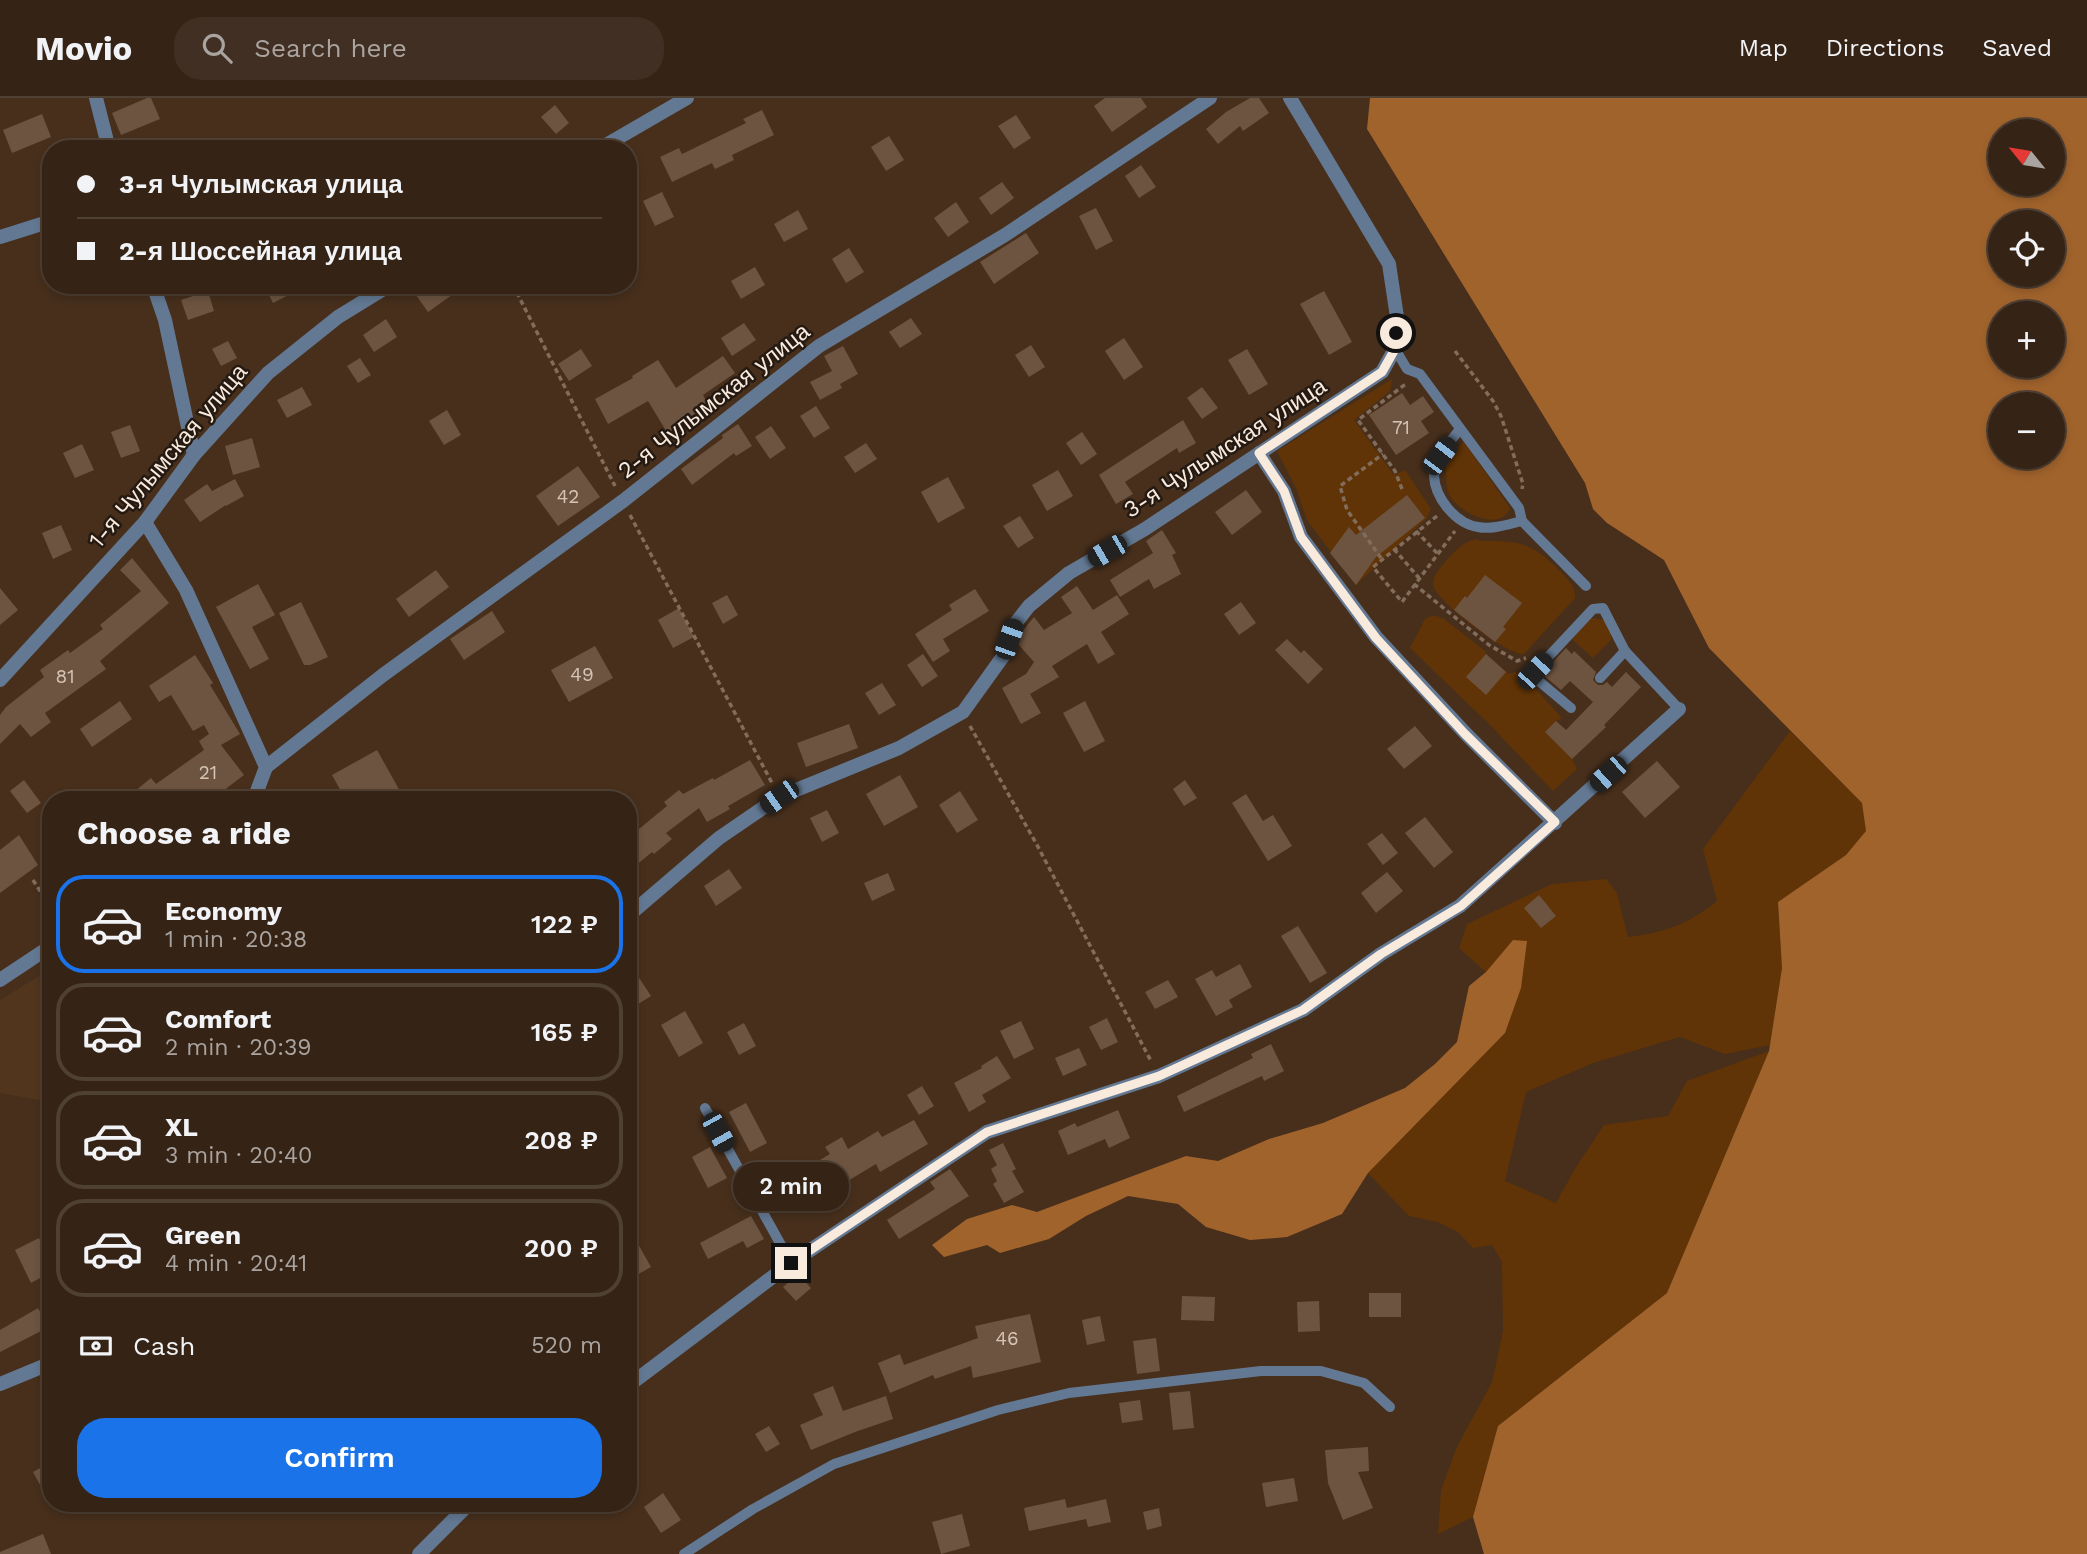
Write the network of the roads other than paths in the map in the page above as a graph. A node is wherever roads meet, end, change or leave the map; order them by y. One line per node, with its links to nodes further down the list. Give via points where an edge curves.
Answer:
1 (96, 98): 5 (street)
2 (687, 98): 6 (street)
3 (1210, 98): 23 (street, 2-я Чулымская улица, via 1004,234 819,346 623,500)
4 (1290, 98): 11 (street, via 1390,264 1397,317)
5 (107, 140)
6 (615, 140)
7 (42, 224): 8 (street)
8 (0, 237)
9 (156, 294): 14 (street)
10 (375, 294): 14 (street, 1-я Чулымская улица, via 338,317 268,373)
11 (1395, 349): 12 (lane, via 1407,369 1420,374); 13 (street, 3-я Чулымская улица, via 1382,372)
12 (1460, 429): 15 (lane, via 1519,508); 15 (lane, via 1440,456 1434,475 1447,509 1478,527)
13 (1259, 453): 25 (street, via 1284,491 1301,537 1376,638); 26 (street, 3-я Чулымская улица, via 1069,573 1029,606 1015,624 1004,655 962,712 899,748 779,797 719,838)
14 (194, 455): 16 (street, 1-я Чулымская улица)
15 (1522, 521): 17 (lane)
16 (145, 522): 20 (street, 1-я Чулымская улица); 23 (street, via 186,590)
17 (1586, 586)
18 (1625, 651): 19 (lane); 21 (lane, via 1603,608 1593,609 1535,671 1534,677); 22 (lane)
19 (1600, 678)
20 (0, 680)
21 (1571, 708)
22 (1679, 709): 25 (street)
23 (266, 766): 24 (street)
24 (258, 791)
25 (1555, 822): 30 (street, via 1461,906 1381,954 1303,1010 1159,1076 987,1132)
26 (637, 908)
27 (42, 952): 28 (street)
28 (0, 980)
29 (705, 1108): 30 (lane)
30 (791, 1263): 32 (street)
31 (42, 1367): 33 (street)
32 (637, 1378)
33 (0, 1384)
34 (1390, 1407): 37 (lane, via 1364,1383 1321,1370 1261,1371 1069,1393 998,1409 834,1464)
35 (461, 1512): 36 (street)
36 (419, 1554)
37 (684, 1554)

